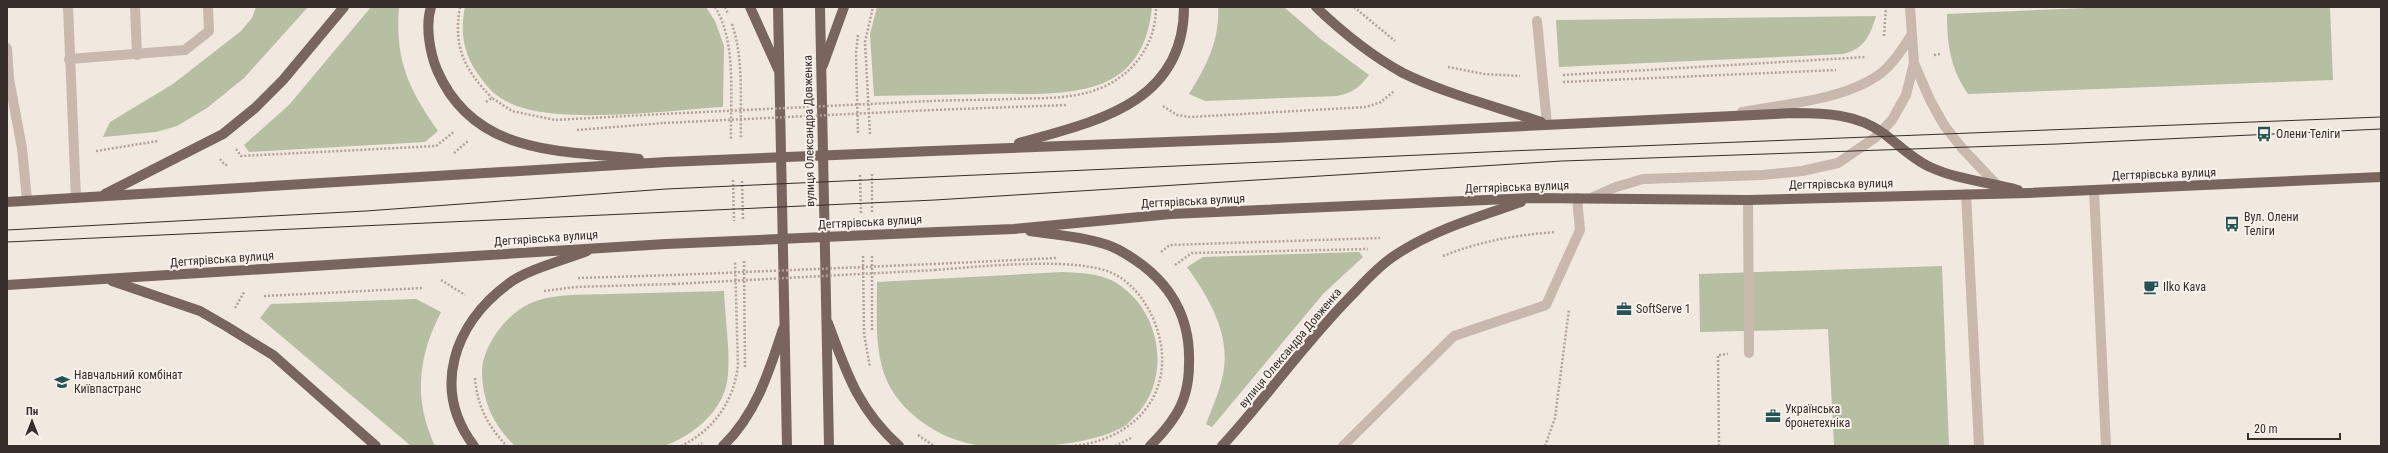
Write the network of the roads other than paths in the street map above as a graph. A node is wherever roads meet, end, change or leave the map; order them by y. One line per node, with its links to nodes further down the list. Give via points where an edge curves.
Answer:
1 (68, 7): 17 (street)
2 (135, 7): 16 (street)
3 (208, 7): 16 (street, via 209,32 185,50)
4 (344, 7): 32 (main road, via 283,80 224,134)
5 (431, 7): 26 (main road, via 430,36 433,60 455,101 470,118 484,128 509,140 540,148)
6 (750, 7): 20 (main road)
7 (778, 7): 20 (main road)
8 (820, 7): 19 (main road, вулиця Олександра Довженка)
9 (844, 7): 19 (main road)
10 (1184, 7): 25 (main road, via 1179,40 1171,62 1144,95 1123,110 1091,123)
11 (1316, 7): 23 (main road, via 1404,73 1425,83)
12 (1910, 7): 14 (street)
13 (1537, 21): 23 (street)
14 (1912, 34): 18 (street); 22 (street, via 1897,57 1880,74 1861,85 1822,98)
15 (7, 48): 21 (street)
16 (137, 55): 17 (street)
17 (69, 59): 34 (street)
18 (1914, 63): 24 (street, via 1906,95 1892,120); 28 (street, via 1944,125 1966,154)
19 (821, 70): 44 (main road, вулиця Олександра Довженка)
20 (780, 74): 45 (main road)
21 (8, 79): 37 (street, via 22,148)
22 (1724, 116): 23 (main road); 24 (main road, via 1827,113 1859,120)
23 (1547, 124): 25 (main road)
24 (1881, 132): 28 (main road, via 1928,166 1954,177); 33 (street, via 1838,163 1802,171 1762,175 1643,179)
25 (1003, 148): 26 (main road, bridge)
26 (667, 162): 32 (main road)
27 (2381, 177): 29 (main road, Дегтярівська вулиця)
28 (1995, 183): 30 (main road)
29 (2094, 190): 30 (main road, Дегтярівська вулиця); 57 (street)
30 (2028, 193): 31 (main road, Дегтярівська вулиця)
31 (1966, 194): 38 (main road, Дегтярівська вулиця); 56 (street)
32 (99, 197): 34 (main road)
33 (1593, 197): 36 (main road, Дегтярівська вулиця); 38 (main road, Дегтярівська вулиця)
34 (76, 198): 37 (main road)
35 (1531, 198): 36 (main road, Дегтярівська вулиця); 40 (main road, Дегтярівська вулиця, via 1171,214); 54 (main road, вулиця Олександра Довженка, via 1444,229 1383,264 1330,317)
36 (1577, 198): 55 (street, via 1580,230 1546,305 1454,336)
37 (27, 200): 39 (main road)
38 (1748, 200): 46 (street)
39 (7, 202)
40 (1014, 229): 41 (main road, Дегтярівська вулиця, bridge); 53 (main road, via 1083,239 1118,249 1158,278 1176,300 1186,324 1189,378 1176,415)
41 (596, 248): 42 (main road, Дегтярівська вулиця); 48 (main road, via 508,284 483,306 458,344 453,367 455,413)
42 (106, 279): 43 (main road, Дегтярівська вулиця); 47 (main road, via 186,306 226,326 273,355)
43 (7, 284)
44 (825, 314): 51 (main road, вулиця Олександра Довженка); 52 (main road, via 850,383 877,424)
45 (786, 319): 49 (main road, via 756,403 738,431); 50 (main road)
46 (1749, 353)
47 (376, 446)
48 (474, 446)
49 (723, 446)
50 (788, 446)
51 (829, 446)
52 (899, 446)
53 (1150, 446)
54 (1222, 446)
55 (1342, 446)
56 (1979, 446)
57 (2106, 446)

